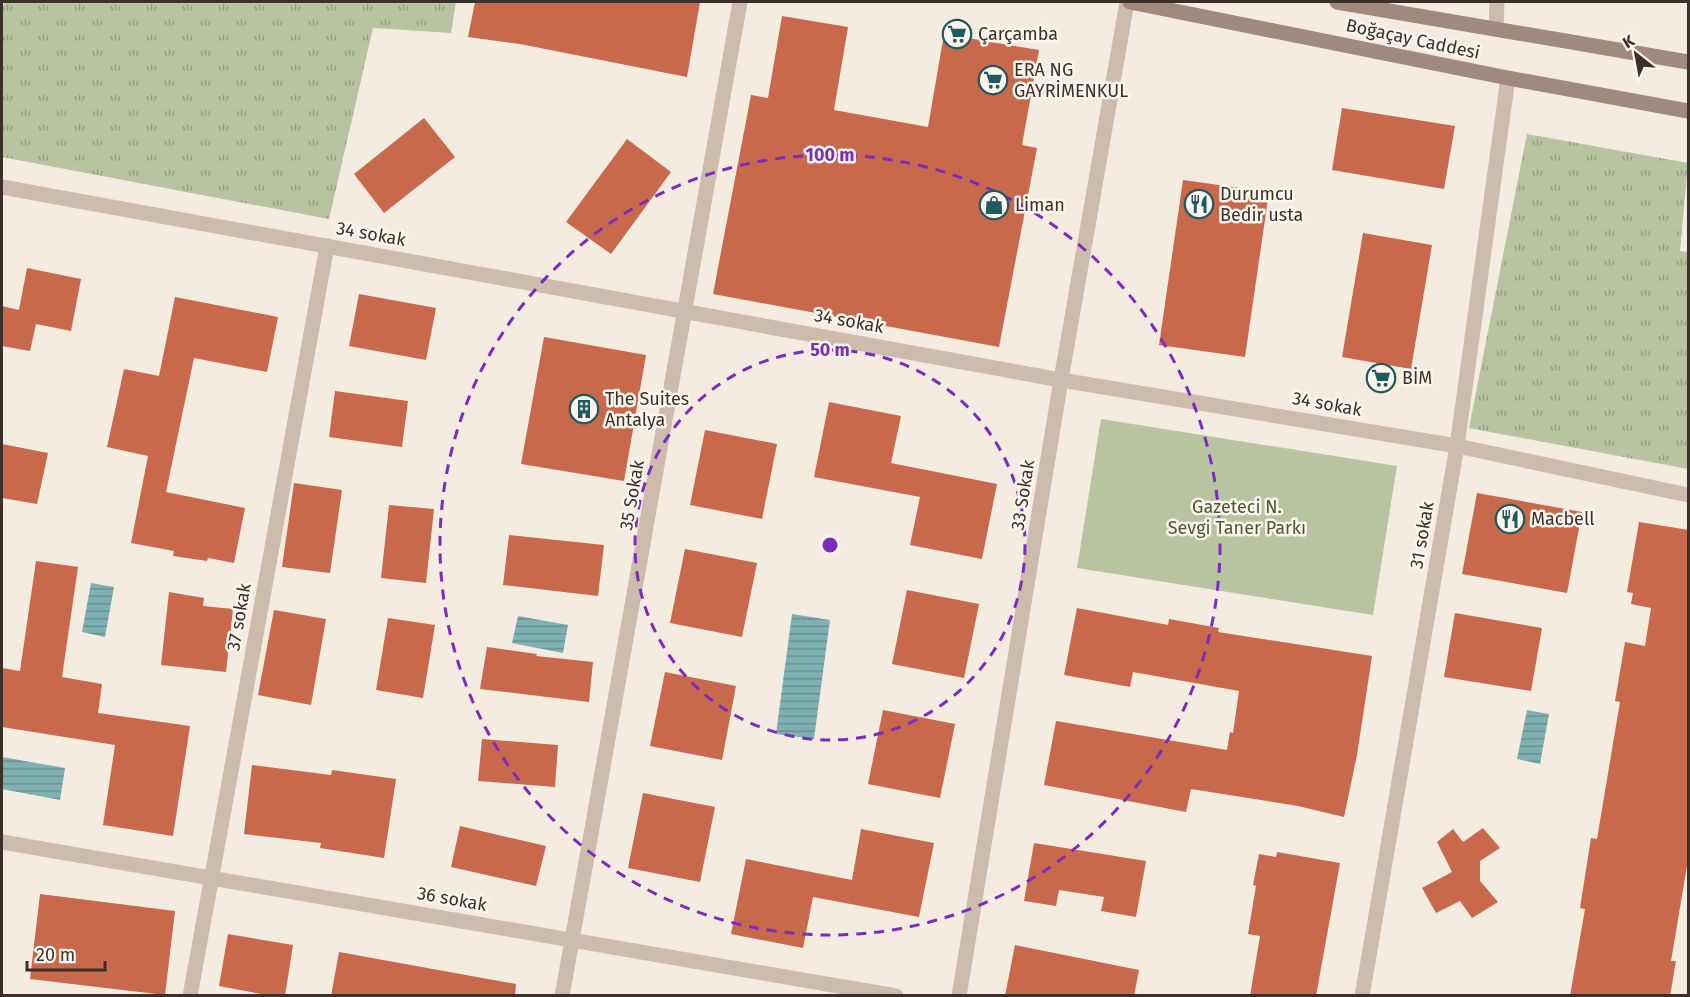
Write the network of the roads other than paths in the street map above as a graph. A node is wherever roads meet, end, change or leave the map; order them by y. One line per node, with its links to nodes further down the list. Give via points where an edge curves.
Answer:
1 (740, 2): 15 (street, 35 Sokak)
2 (1129, 2): 9 (main road, Boğaçay Caddesi); 16 (street, 33 Sokak)
3 (1337, 2): 5 (main road, Boğaçay Caddesi)
4 (1497, 2): 5 (street)
5 (1496, 29): 7 (main road, Boğaçay Caddesi)
6 (1689, 56): 7 (main road)
7 (1667, 59): 8 (main road, Boğaçay Caddesi)
8 (1689, 62)
9 (1508, 78): 10 (main road, Boğaçay Caddesi); 17 (street, 31 sokak)
10 (1651, 102): 11 (main road, Boğaçay Caddesi); 12 (main road)
11 (1689, 111)
12 (1689, 122)
13 (2, 187): 14 (street, 34 sokak)
14 (327, 246): 15 (street, 34 sokak); 20 (street, 37 sokak)
15 (685, 311): 16 (street, 34 sokak); 21 (street, 35 Sokak)
16 (1061, 380): 17 (street, 34 sokak); 25 (street, 33 Sokak)
17 (1457, 446): 18 (street, 34 sokak); 26 (street, 31 sokak)
18 (1689, 495)
19 (2, 842): 20 (street, 36 sokak)
20 (211, 878): 21 (street, 36 sokak); 22 (street, 37 sokak)
21 (572, 940): 23 (street, 35 Sokak); 24 (street, 36 sokak)
22 (190, 996)
23 (562, 996)
24 (896, 996)
25 (959, 996)
26 (1362, 996)

